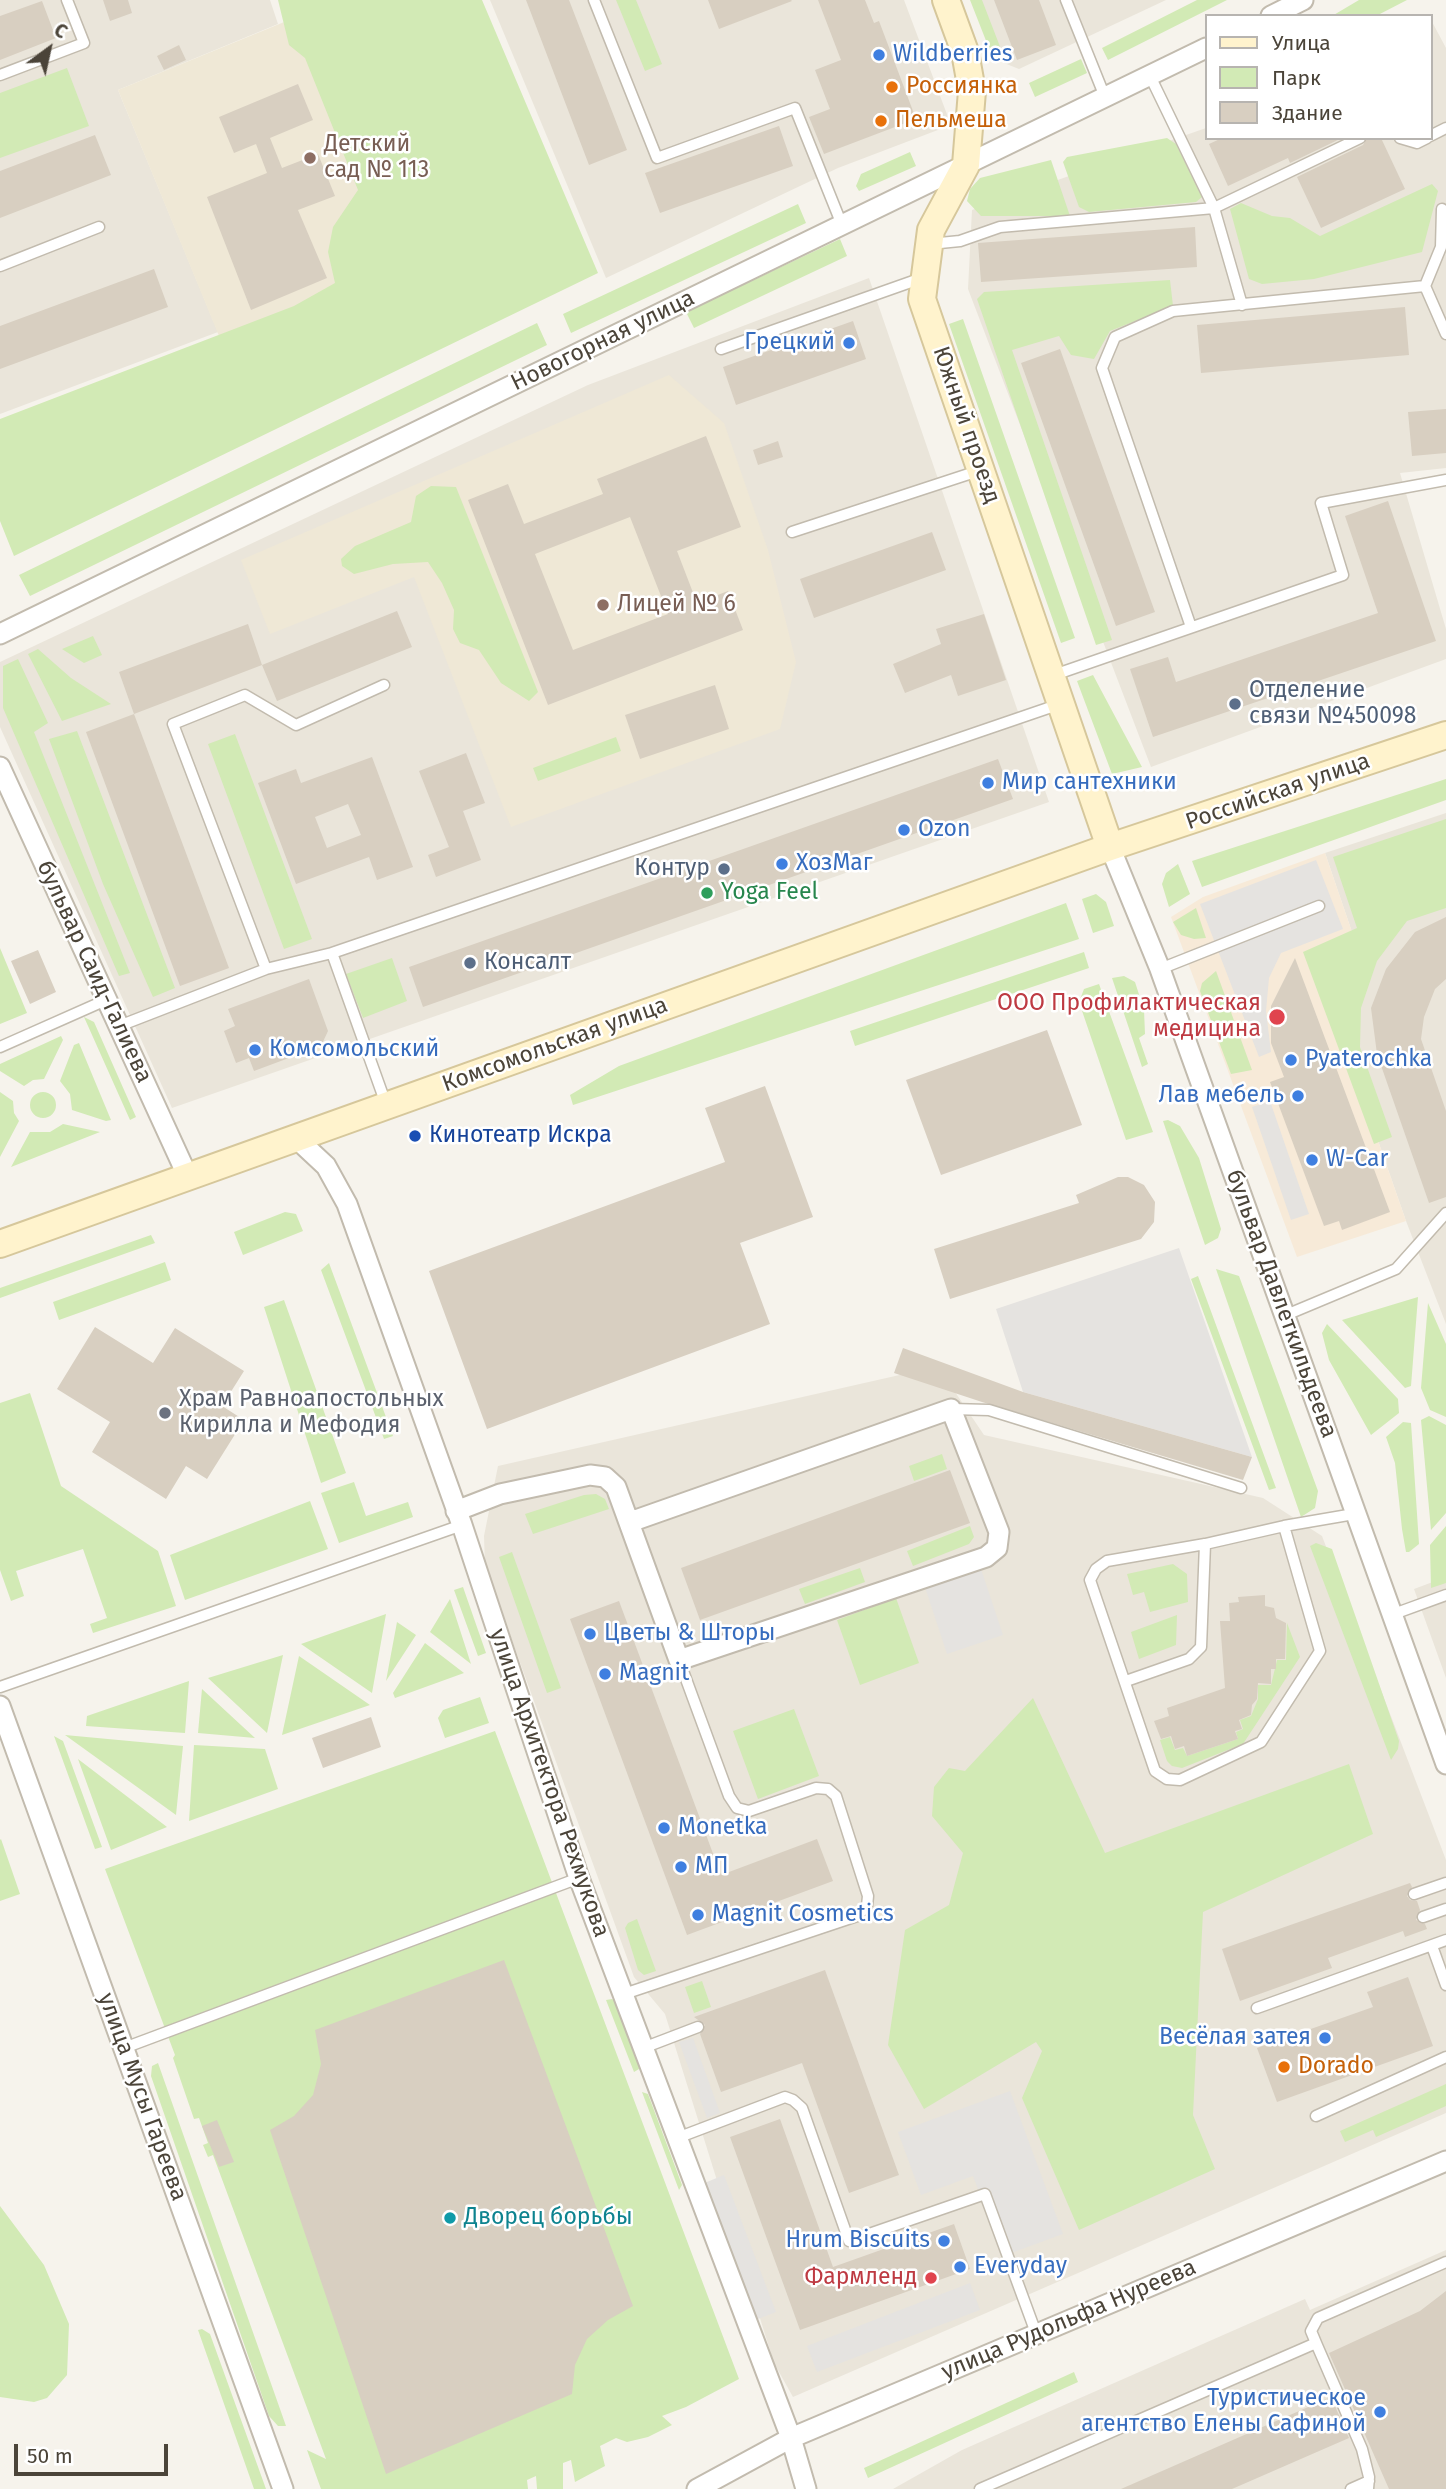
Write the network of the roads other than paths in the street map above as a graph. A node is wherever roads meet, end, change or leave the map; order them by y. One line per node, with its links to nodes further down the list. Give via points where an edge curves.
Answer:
1 (67, 0): 8 (lane, via 84,43)
2 (594, 0): 15 (lane, via 657,158 795,108)
3 (946, 0): 12 (main road, Южный проезд, via 971,82)
4 (1066, 0): 10 (lane)
5 (1303, 0): 6 (street)
6 (1275, 14)
7 (1204, 49): 9 (street, Новогорная улица)
8 (0, 75)
9 (1150, 76): 10 (street, Новогорная улица); 13 (lane)
10 (1105, 97): 12 (street, Новогорная улица)
11 (1356, 140): 13 (lane)
12 (966, 165): 15 (street, Новогорная улица); 17 (main road, Южный проезд, via 931,230)
13 (1214, 208): 17 (lane, via 1000,227 960,241); 21 (lane)
14 (1442, 209): 20 (lane, via 1441,247)
15 (842, 225): 28 (street, Новогорная улица)
16 (99, 227): 18 (lane)
17 (930, 244): 19 (main road, Южный проезд)
18 (0, 266)
19 (925, 276): 23 (lane); 24 (main road, Южный проезд, via 922,299)
20 (1425, 286): 21 (lane); 22 (lane)
21 (1242, 305): 27 (lane, via 1172,311 1115,337 1102,368)
22 (1446, 334)
23 (721, 349)
24 (981, 469): 26 (lane); 29 (main road, Южный проезд)
25 (1446, 480): 27 (lane, via 1321,503 1343,575)
26 (792, 532)
27 (1191, 627): 29 (lane)
28 (0, 634)
29 (1053, 675): 31 (main road, Южный проезд)
30 (384, 685): 38 (lane, via 296,724 245,695 173,724)
31 (1063, 703): 34 (main road, Южный проезд); 36 (lane)
32 (1446, 735): 34 (main road, Российская улица)
33 (0, 767): 39 (street, бульвар Саид-Галиева)
34 (1110, 847): 37 (street, бульвар Давлеткильдеева); 42 (main road, Комсомольская улица)
35 (1319, 906): 37 (lane)
36 (332, 953): 38 (lane); 42 (lane)
37 (1160, 969): 47 (street, бульвар Давлеткильдеева)
38 (267, 970): 40 (lane)
39 (106, 1000): 40 (street, бульвар Саид-Галиева); 41 (lane)
40 (118, 1026): 44 (street, бульвар Саид-Галиева)
41 (0, 1047)
42 (387, 1104): 43 (main road, Комсомольская улица)
43 (296, 1138): 44 (main road, Комсомольская улица); 51 (street, улица Архитектора Рехмукова, via 326,1166 347,1204)
44 (188, 1177): 46 (main road, Комсомольская улица)
45 (1446, 1213): 47 (lane, via 1396,1269)
46 (0, 1244)
47 (1286, 1315): 50 (street, бульвар Давлеткильдеева)
48 (951, 1409): 49 (lane, via 989,1410); 52 (street); 57 (street, via 999,1532 997,1548 986,1557)
49 (1241, 1488)
50 (1354, 1514): 53 (lane); 56 (street, бульвар Давлеткильдеева)
51 (459, 1518): 52 (street, via 500,1494 590,1475 605,1477 617,1487); 59 (lane); 62 (street, улица Архитектора Рехмукова)
52 (630, 1521): 57 (street)
53 (1284, 1526): 54 (lane); 58 (lane, via 1320,1651 1261,1742 1180,1780 1167,1779 1155,1771)
54 (1205, 1544): 58 (lane, via 1201,1647 1189,1659); 58 (lane, via 1107,1561 1096,1569 1090,1580)
55 (1446, 1595): 56 (lane)
56 (1391, 1615): 61 (street, бульвар Давлеткильдеева)
57 (678, 1660): 70 (lane, via 737,1808 750,1811 816,1788 828,1789 836,1796 868,1896 867,1906 857,1916)
58 (1126, 1681)
59 (0, 1687)
60 (0, 1706): 73 (street, улица Мусы Гареева)
61 (1446, 1764)
62 (579, 1878): 70 (street, улица Архитектора Рехмукова); 73 (lane)
63 (1446, 1883): 64 (lane)
64 (1415, 1894)
65 (1446, 1909): 66 (lane)
66 (1423, 1917)
67 (1446, 1940): 68 (lane)
68 (1432, 1946): 69 (lane); 71 (lane)
69 (1446, 1985)
70 (624, 1994): 74 (street, улица Архитектора Рехмукова)
71 (1257, 2008)
72 (698, 2027): 74 (lane)
73 (124, 2048): 84 (street, улица Мусы Гареева)
74 (643, 2048): 77 (street, улица Архитектора Рехмукова)
75 (1446, 2057): 76 (lane)
76 (1316, 2116)
77 (677, 2138): 80 (lane, via 785,2097 793,2100 802,2108 849,2241 985,2194); 82 (street, улица Архитектора Рехмукова)
78 (1446, 2161): 80 (street, улица Рудольфа Нуреева)
79 (1446, 2262): 81 (lane, via 1318,2318 1311,2331)
80 (1036, 2333): 82 (street, улица Рудольфа Нуреева)
81 (1316, 2343): 83 (lane, via 1362,2449); 87 (lane)
82 (791, 2438): 85 (street, улица Рудольфа Нуреева); 86 (street, улица Архитектора Рехмукова)
83 (1368, 2485): 88 (lane)
84 (283, 2489)
85 (697, 2489)
86 (806, 2489)
87 (980, 2489)
88 (1351, 2489)

